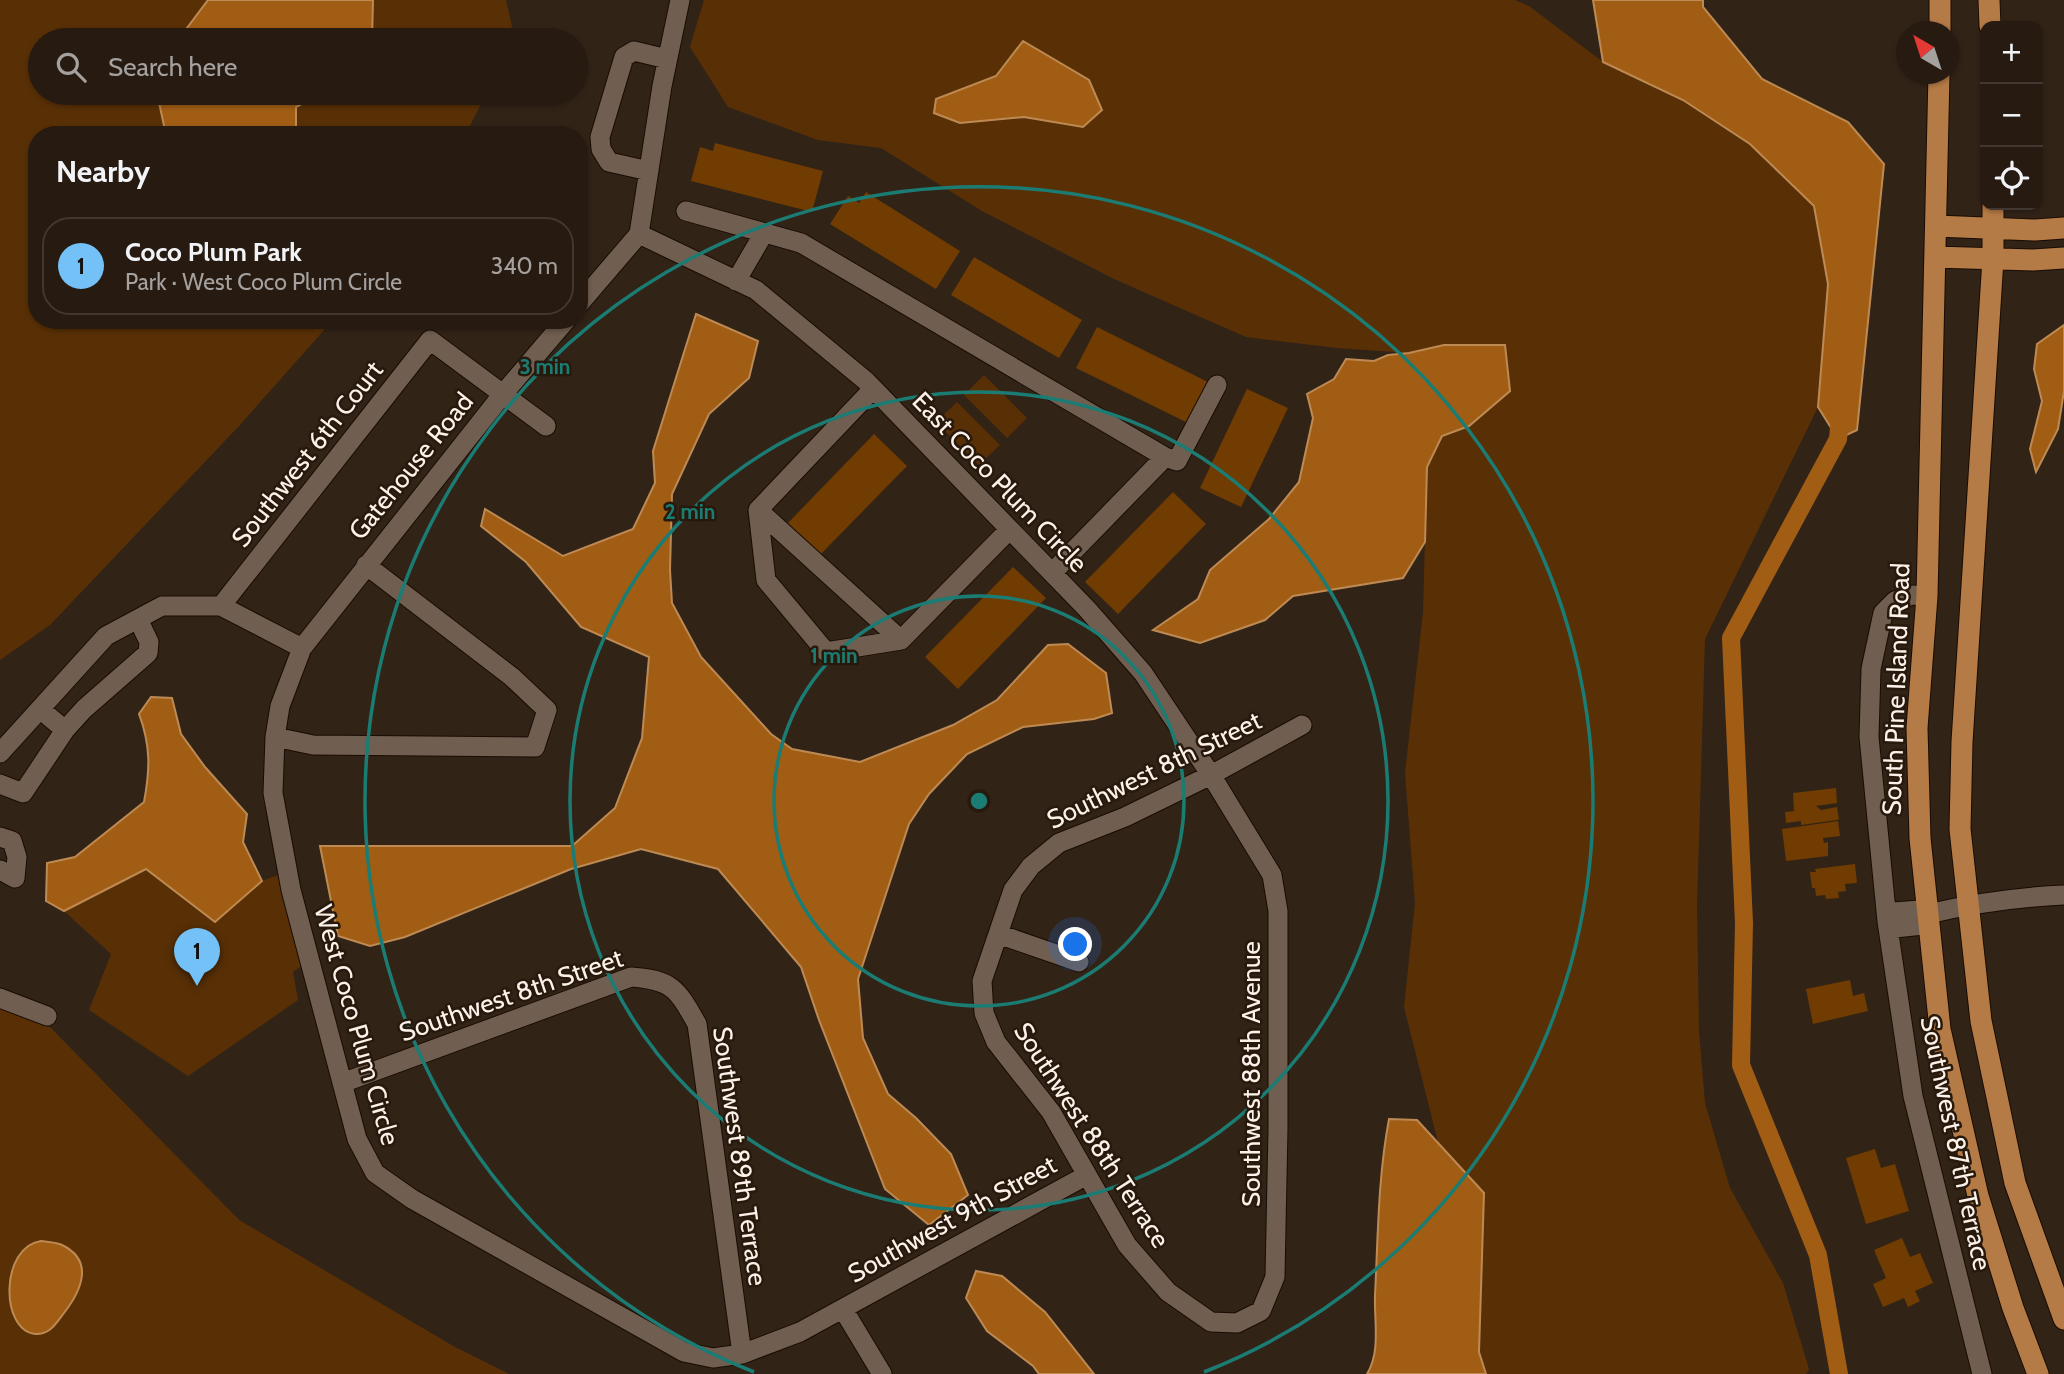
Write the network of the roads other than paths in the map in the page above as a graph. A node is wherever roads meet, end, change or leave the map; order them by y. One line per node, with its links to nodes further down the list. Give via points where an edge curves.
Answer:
1 (680, 0): 6 (street)
2 (1940, 0): 4 (main road)
3 (1989, 0): 5 (main road)
4 (1940, 21)
5 (1990, 21)
6 (667, 60): 8 (street); 8 (street, via 634,51 624,57 600,137 609,162)
7 (1939, 84): 11 (main road, South Pine Island Road)
8 (649, 171): 15 (street)
9 (1993, 210): 13 (main road)
10 (686, 211): 14 (street)
11 (1936, 226): 13 (main road); 16 (main road, South Pine Island Road)
12 (2064, 228): 13 (main road)
13 (1992, 229): 18 (main road)
14 (764, 233): 19 (street); 26 (street, via 802,243)
15 (639, 234): 19 (street, East Coco Plum Circle); 20 (street)
16 (1935, 257): 18 (main road); 31 (main road, South Pine Island Road)
17 (2064, 258): 18 (main road)
18 (1993, 259): 47 (main road, via 1962,742 1960,829)
19 (736, 281): 23 (street, East Coco Plum Circle, via 756,290)
20 (588, 291)
21 (558, 329): 24 (street, Gatehouse Road)
22 (1217, 385): 26 (street, via 1177,461)
23 (873, 389): 27 (street); 28 (street, East Coco Plum Circle)
24 (503, 394): 25 (street); 29 (street, Gatehouse Road); 32 (street, Southwest 6th Court, via 430,340)
25 (546, 426)
26 (1165, 457): 30 (street)
27 (758, 509): 34 (street); 34 (street, via 766,580 826,652)
28 (1009, 530): 30 (street, East Coco Plum Circle); 34 (street)
29 (366, 565): 35 (street, Gatehouse Road); 39 (street, via 512,677 547,710 535,747 313,744)
30 (1052, 573): 41 (street, East Coco Plum Circle, via 1143,673)
31 (1927, 596): 48 (main road, South Pine Island Road, via 1917,728); 49 (street, Southwest 87th Terrace, via 1912,594 1883,613 1871,669 1869,737)
32 (221, 606): 33 (street, via 162,606); 35 (street)
33 (138, 619): 36 (street, via 106,636); 38 (street, via 149,642 148,653)
34 (901, 640)
35 (302, 648): 39 (street, West Coco Plum Circle, via 280,706)
36 (40, 709): 38 (street); 40 (street)
37 (1302, 725): 41 (street, Southwest 8th Street)
38 (65, 730): 42 (street, via 23,793)
39 (275, 737): 56 (street, West Coco Plum Circle, via 273,793 291,890)
40 (0, 753)
41 (1211, 775): 44 (street, East Coco Plum Circle); 50 (street, Southwest 8th Street, via 1059,843 1031,866 1013,890)
42 (0, 784)
43 (0, 837): 45 (street, via 12,841 17,856 15,878)
44 (1252, 842): 59 (street, Southwest 88th Avenue, via 1272,875 1278,911 1275,1277)
45 (0, 870)
46 (2064, 895): 47 (street)
47 (1969, 904): 48 (street); 60 (main road, via 1981,1021 2015,1183)
48 (1928, 914): 49 (street, via 1921,910 1893,912); 64 (main road, South Pine Island Road, via 1940,1029 1978,1196)
49 (1887, 920): 63 (street, Southwest 87th Terrace, via 1913,1096)
50 (998, 934): 51 (street); 53 (street, Southwest 8th Street)
51 (1079, 962)
52 (658, 979): 56 (street, Southwest 8th Street, via 631,977); 61 (street, Southwest 89th Terrace, via 679,993 697,1024)
53 (982, 981): 57 (street, Southwest 88th Terrace, via 984,1013 996,1042 1051,1112)
54 (0, 998): 55 (street)
55 (47, 1016)
56 (342, 1083): 61 (street, West Coco Plum Circle, via 357,1139 375,1173 412,1199 684,1352 713,1358)
57 (1087, 1175): 58 (street, Southwest 9th Street); 59 (street, Southwest 88th Terrace, via 1127,1245 1168,1292 1211,1321 1237,1323)
58 (843, 1309): 61 (street, West Coco Plum Circle, via 800,1332); 62 (street)
59 (1261, 1311)
60 (2064, 1320)
61 (742, 1354)
62 (883, 1374)
63 (1982, 1374)
64 (2038, 1374)

